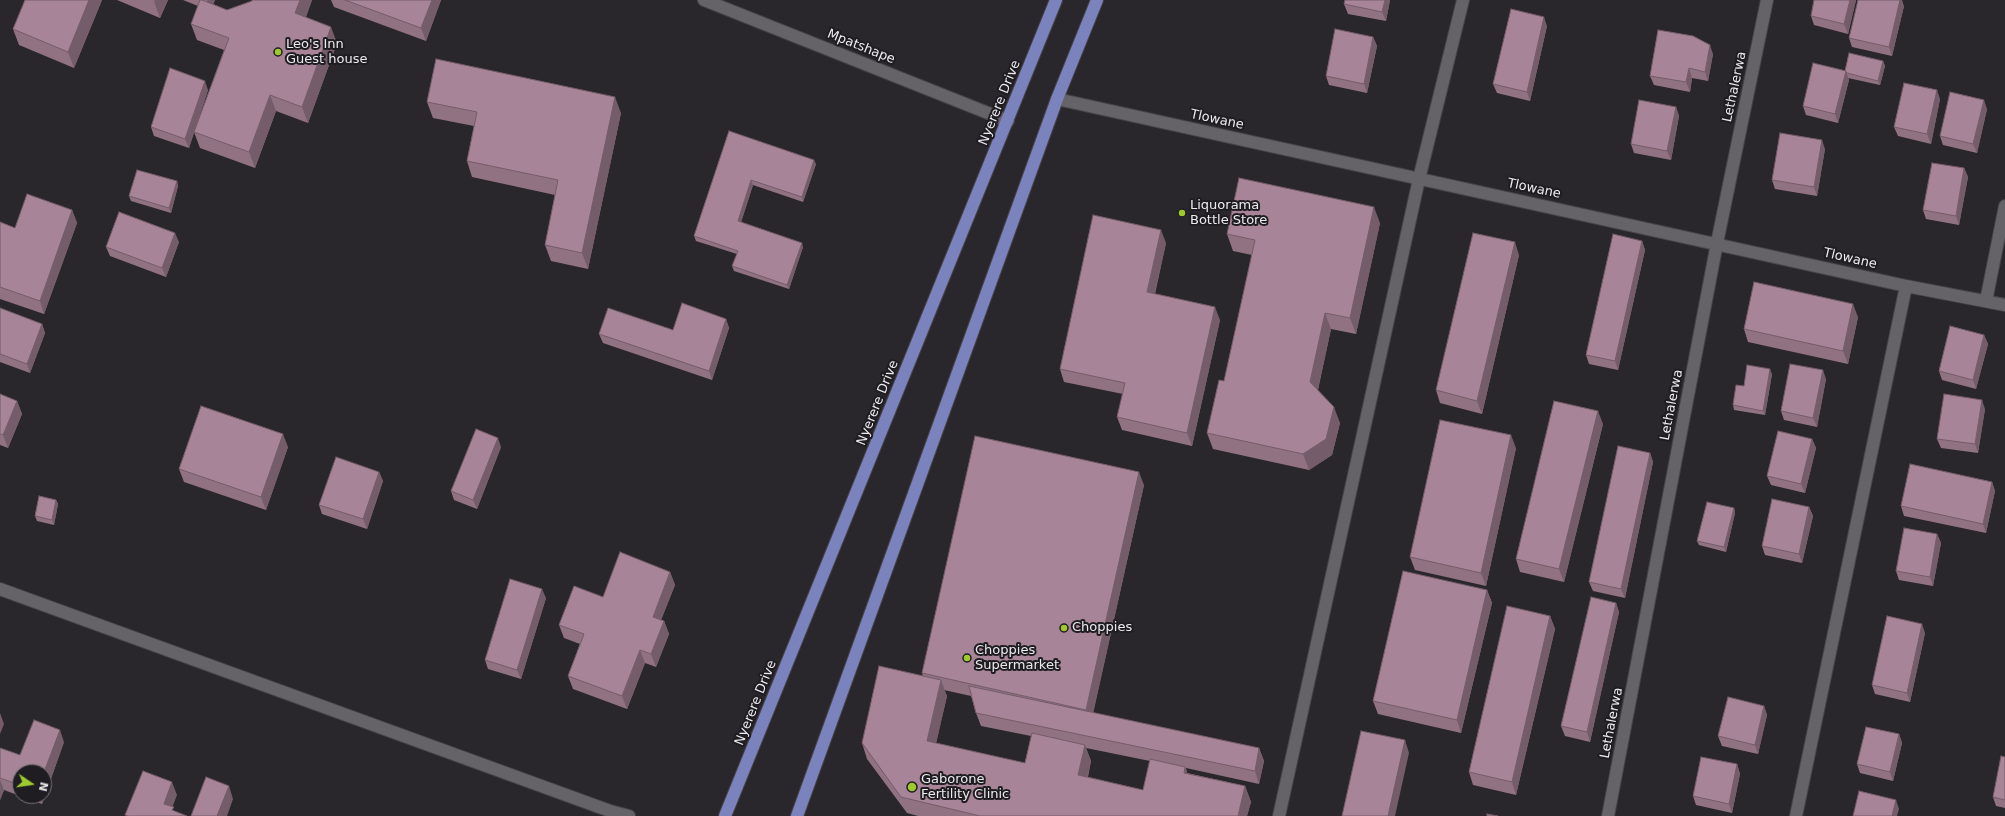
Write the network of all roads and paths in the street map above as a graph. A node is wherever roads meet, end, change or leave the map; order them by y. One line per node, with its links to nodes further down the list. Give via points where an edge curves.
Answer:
1 (704, 0): 7 (street, Mpatshape)
2 (1056, 0): 7 (main road, Nyerere Drive)
3 (1097, 0): 6 (main road)
4 (1463, 0): 8 (street)
5 (1767, 0): 10 (street, Lethalerwa)
6 (1057, 99): 8 (street, Tlowane); 17 (main road)
7 (1008, 121): 16 (main road, Nyerere Drive)
8 (1419, 179): 10 (street, Tlowane); 18 (street)
9 (2005, 206): 12 (street)
10 (1717, 243): 11 (street, Tlowane); 19 (street, Lethalerwa)
11 (1906, 286): 12 (street, Tlowane); 20 (street)
12 (1986, 301): 13 (street, Tlowane)
13 (2005, 305)
14 (0, 589): 15 (street)
15 (629, 816)
16 (725, 816)
17 (797, 816)
18 (1279, 816)
19 (1608, 816)
20 (1796, 816)

